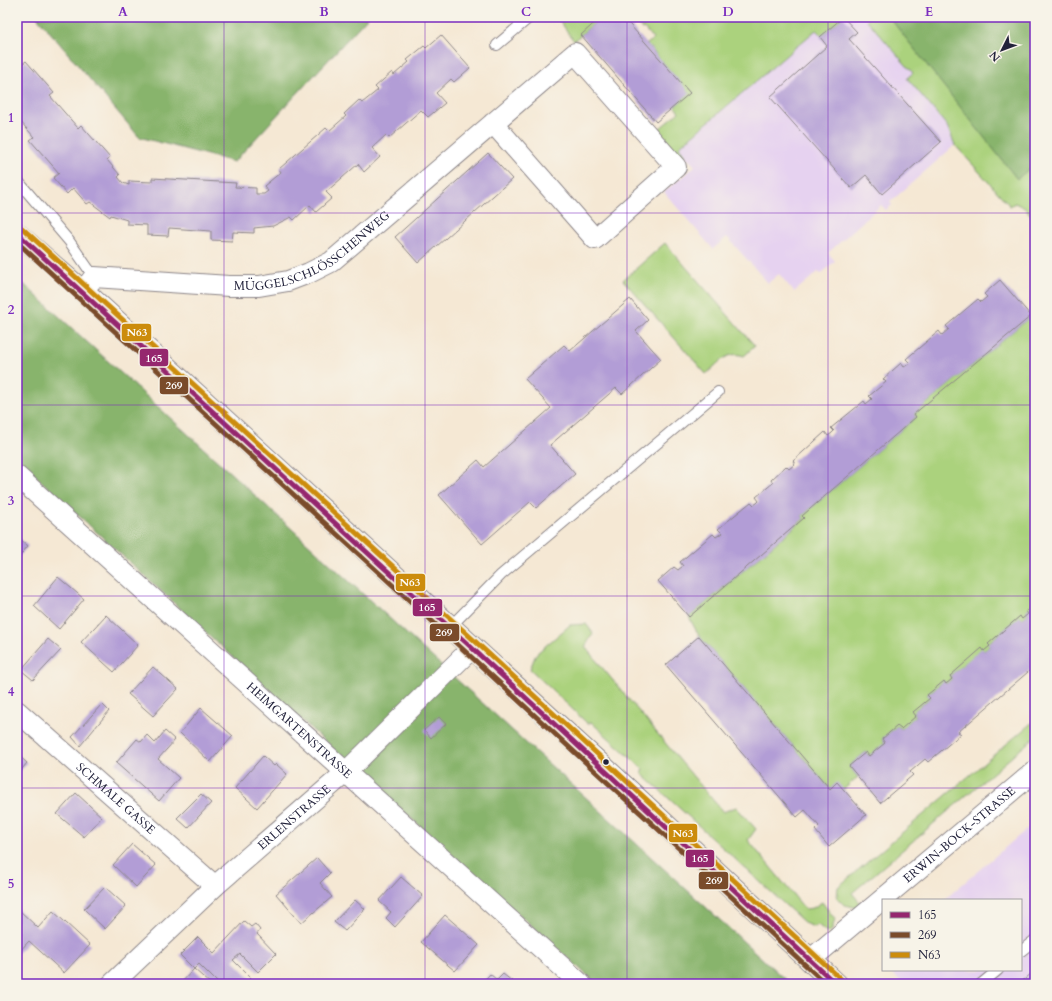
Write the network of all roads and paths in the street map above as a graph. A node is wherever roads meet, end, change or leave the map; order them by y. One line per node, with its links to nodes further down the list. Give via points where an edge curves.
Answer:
1 (530, 17): 2 (lane)
2 (497, 45)
3 (493, 123): 3 (street, MÜGGELSCHLÖSSCHENWEG, via 595,239 676,167 575,53); 6 (street, MÜGGELSCHLÖSSCHENWEG, via 331,262 310,273 288,281 259,286)
4 (17, 180): 6 (lane, via 69,241)
5 (17, 233): 6 (street)
6 (88, 284): 9 (street)
7 (718, 392): 9 (lane, via 501,575)
8 (17, 476): 13 (street, HEIMGARTENSTRASSE)
9 (450, 627): 10 (street)
10 (472, 648): 13 (street, ERLENSTRASSE); 19 (street)
11 (17, 711): 14 (street, SCHMALE GASSE)
12 (1035, 771): 15 (street, ERWIN-BOCK-STRASSE)
13 (345, 773): 14 (street, ERLENSTRASSE); 22 (street, HEIMGARTENSTRASSE)
14 (215, 886): 21 (street, ERLENSTRASSE)
15 (883, 899)
16 (882, 900): 19 (street, ERWIN-BOCK-STRASSE)
17 (1035, 940): 18 (lane)
18 (1022, 950)
19 (810, 960): 23 (street)
20 (997, 971): 24 (lane)
21 (112, 984)
22 (581, 984)
23 (836, 984)
24 (981, 984)

